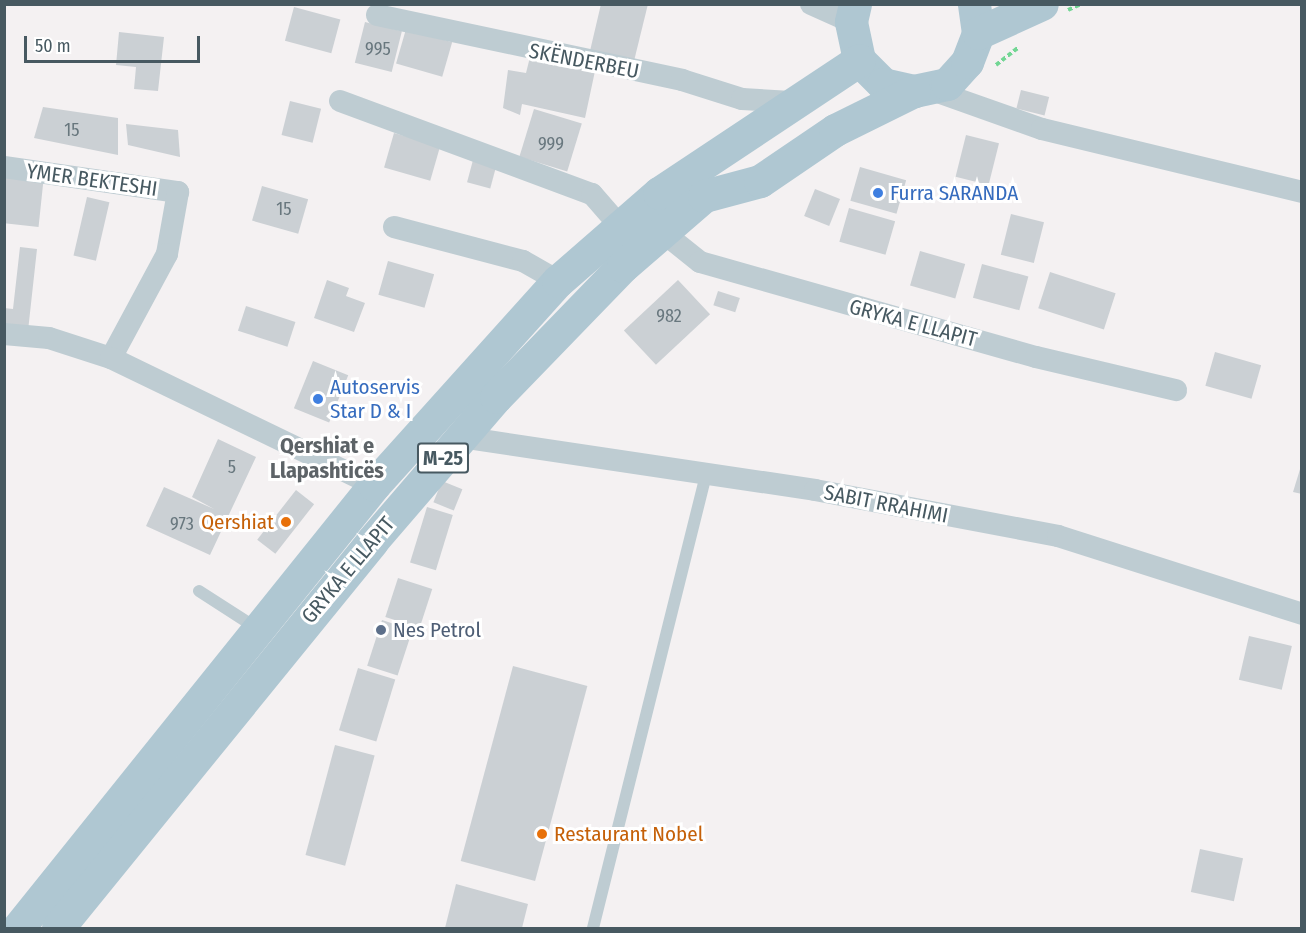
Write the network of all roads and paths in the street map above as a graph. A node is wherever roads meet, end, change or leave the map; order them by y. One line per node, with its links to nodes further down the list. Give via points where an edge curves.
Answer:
1 (811, 4): 4 (street)
2 (1081, 4): 3 (path)
3 (1051, 9): 6 (main road)
4 (853, 13): 8 (main road)
5 (377, 15): 12 (street, SKËNDERBEU, via 682,80 742,99)
6 (976, 19): 10 (main road, GRYKA E LLAPIT, via 957,74)
7 (1028, 40): 9 (path)
8 (859, 60): 10 (main road, via 883,84); 12 (main road, GRYKA E LLAPIT / M-25)
9 (986, 73)
10 (922, 90): 14 (street, via 1042,129); 17 (main road, GRYKA E LLAPIT / M-25, via 835,130 760,181 704,196)
11 (340, 101): 15 (street, via 592,194)
12 (791, 102): 15 (main road, GRYKA E LLAPIT / M-25)
13 (4, 167): 20 (street, YMER BEKTESHI, via 178,192 167,254)
14 (1302, 192)
15 (619, 225): 18 (main road, GRYKA E LLAPIT / M-25)
16 (394, 227): 18 (street, via 522,261)
17 (660, 230): 21 (street, GRYKA E LLAPIT, via 700,262 1036,357); 22 (main road, GRYKA E LLAPIT / M-25)
18 (558, 281): 24 (main road, GRYKA E LLAPIT / M-25)
19 (4, 334): 20 (street, via 49,338)
20 (111, 358): 24 (street)
21 (1176, 390)
22 (461, 436): 23 (street, SABIT RRAHIMI); 29 (main road, GRYKA E LLAPIT / M-25, via 268,666)
23 (706, 476): 26 (street, SABIT RRAHIMI, via 1058,536); 30 (lane)
24 (374, 485): 27 (main road, GRYKA E LLAPIT / M-25)
25 (199, 591): 27 (lane)
26 (1302, 614)
27 (259, 630): 28 (main road, GRYKA E LLAPIT / M-25)
28 (18, 928)
29 (58, 928)
30 (593, 928)

